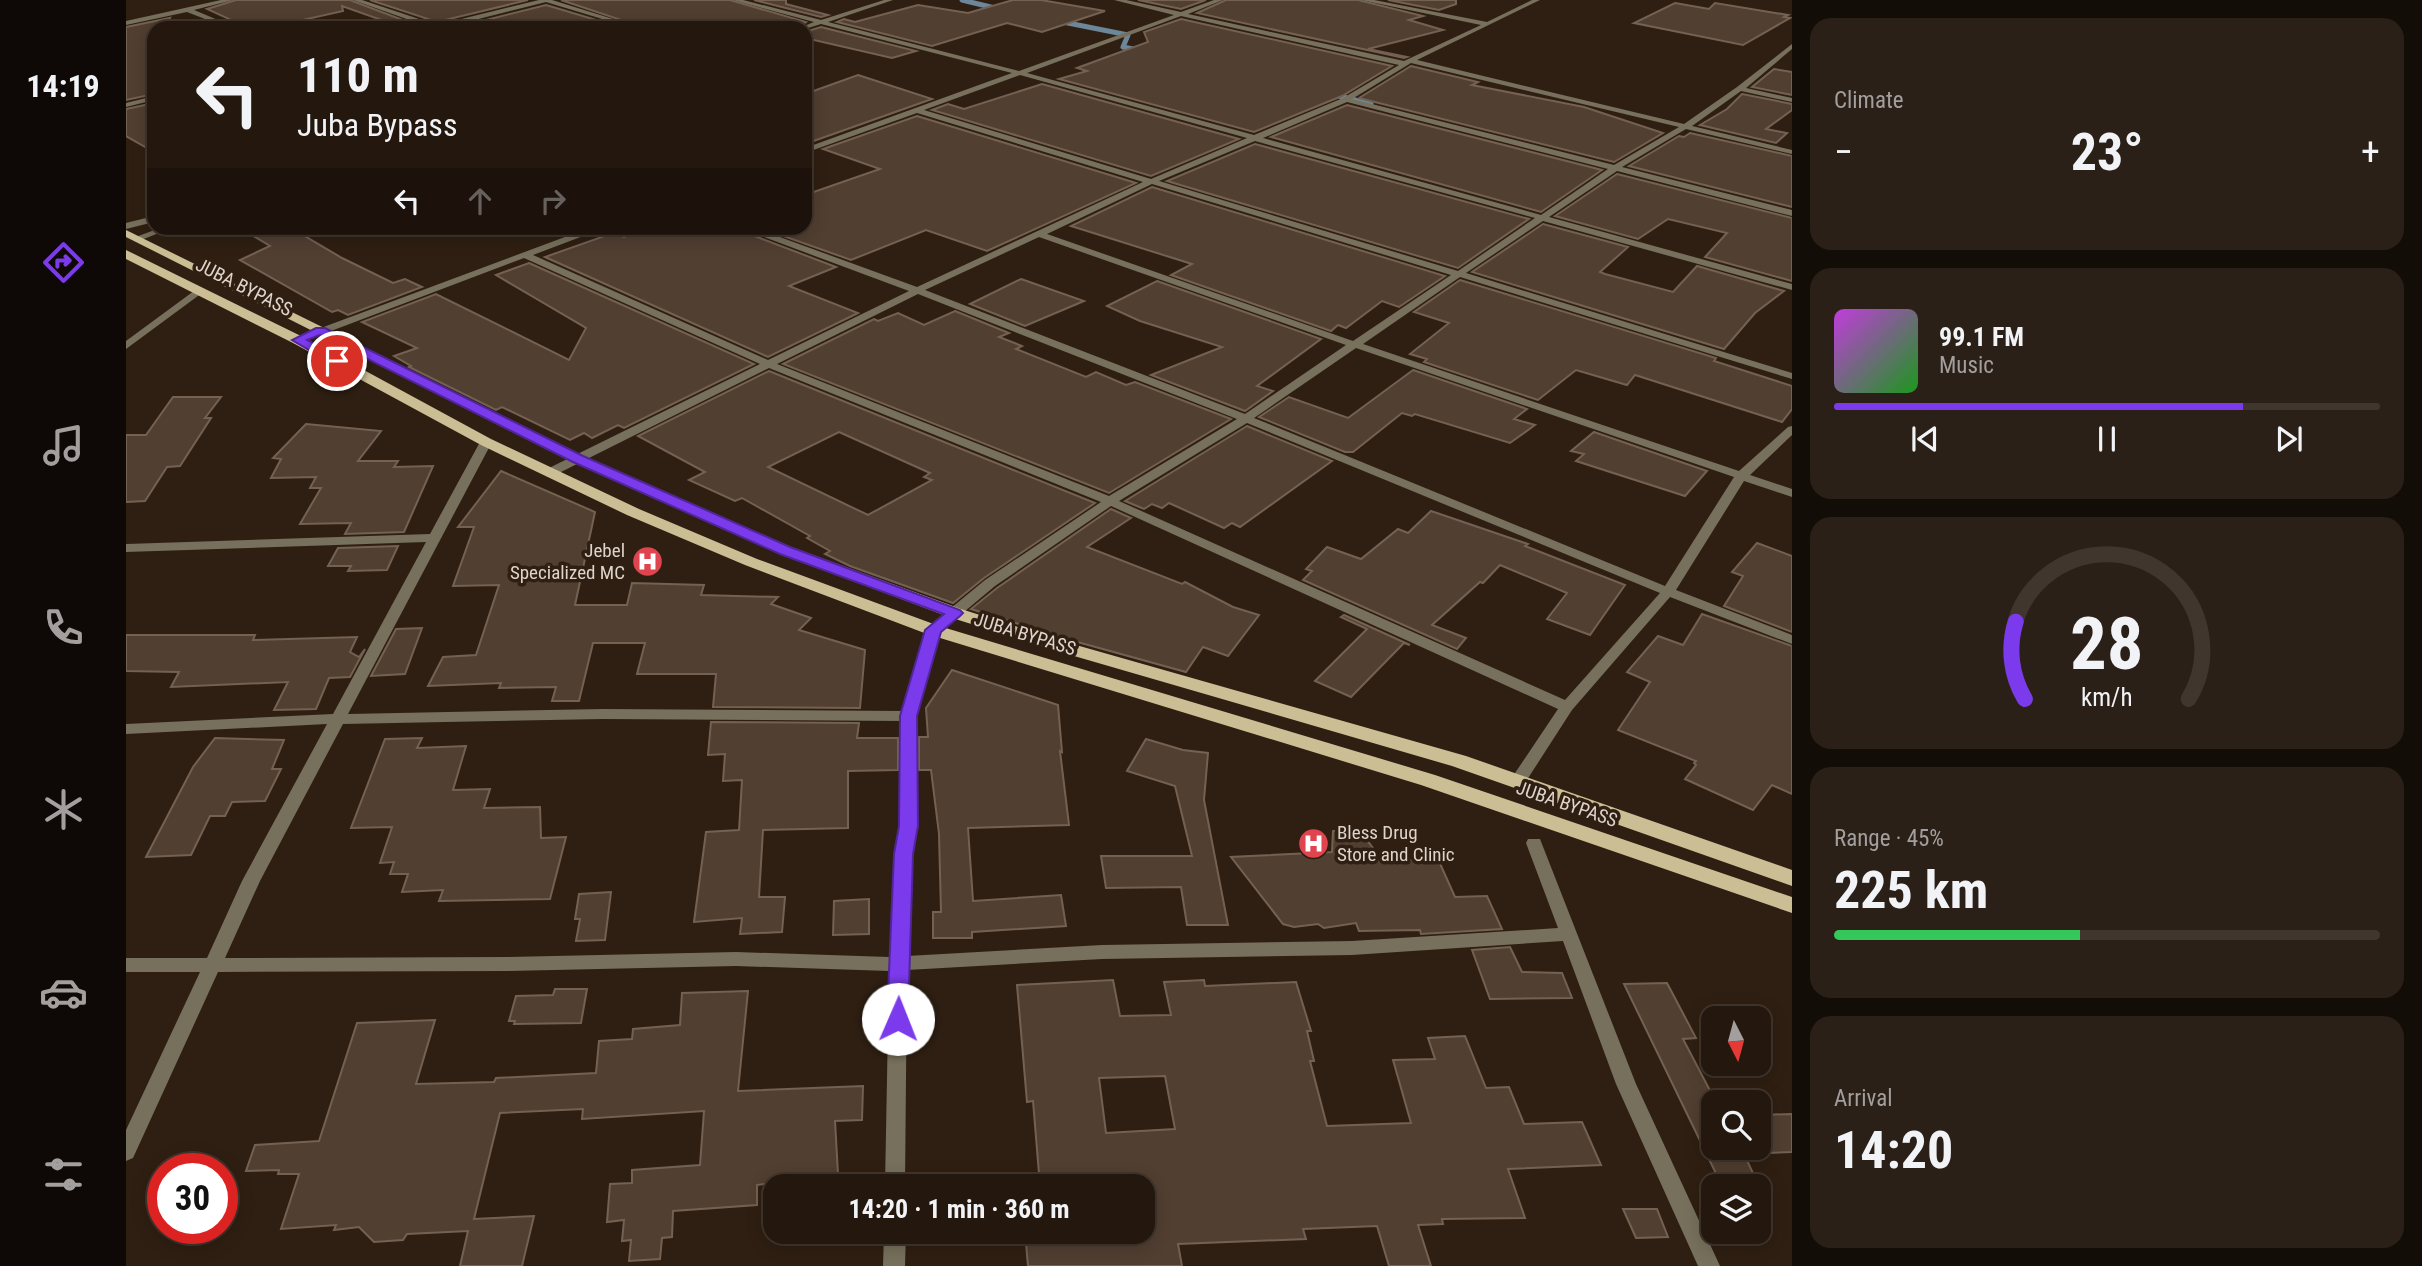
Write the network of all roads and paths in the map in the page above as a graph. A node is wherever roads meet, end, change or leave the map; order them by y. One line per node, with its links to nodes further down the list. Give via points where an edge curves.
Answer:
1 (230, 0): 10 (street)
2 (356, 0): 13 (street)
3 (546, 0): 14 (street); 15 (street)
4 (736, 0): 17 (street)
5 (890, 0): 17 (street)
6 (1117, 0): 11 (street)
7 (1220, 0): 11 (street)
8 (1364, 0): 18 (street)
9 (1537, 0): 18 (street)
10 (186, 9): 12 (street); 16 (street)
11 (1182, 14): 22 (street); 23 (street)
12 (216, 21)
13 (417, 21)
14 (464, 21)
15 (616, 21)
16 (126, 23)
17 (820, 23): 19 (street); 23 (street)
18 (1488, 24): 22 (street)
19 (812, 25)
20 (1792, 46): 21 (street)
21 (1787, 55): 24 (street)
22 (1408, 62): 26 (street); 30 (street)
23 (1020, 73): 29 (street); 31 (street)
24 (1740, 89): 27 (street); 30 (street)
25 (147, 100): 28 (street)
26 (1346, 100): 31 (street); 34 (street)
27 (1792, 100)
28 (126, 105)
29 (918, 111): 32 (street); 35 (street)
30 (1683, 128): 33 (street); 34 (street)
31 (1258, 137): 35 (street); 37 (street)
32 (812, 149)
33 (1792, 152)
34 (1618, 169): 36 (street); 37 (street)
35 (1150, 182): 43 (street); 46 (street)
36 (1792, 213)
37 (1543, 217): 46 (street); 47 (street)
38 (147, 223): 40 (street)
39 (147, 232): 40 (street)
40 (129, 235): 50 (main road, JUBA BYPASS)
41 (576, 235): 45 (street)
42 (767, 235): 49 (street)
43 (1042, 235): 49 (street); 52 (street)
44 (126, 254): 48 (main road, JUBA BYPASS)
45 (523, 254): 50 (street); 54 (street)
46 (1462, 272): 52 (street); 55 (street)
47 (1792, 287)
48 (201, 290): 51 (main road, JUBA BYPASS); 53 (street)
49 (918, 290): 54 (street); 56 (street)
50 (321, 331): 51 (street); 59 (main road, JUBA BYPASS)
51 (298, 340): 58 (main road, JUBA BYPASS)
52 (1353, 344): 56 (street); 61 (street)
53 (126, 346)
54 (768, 364): 59 (street); 63 (street)
55 (1792, 376)
56 (1246, 418): 63 (street); 66 (street)
57 (1792, 429): 61 (street)
58 (486, 442): 60 (main road, JUBA BYPASS); 64 (street)
59 (578, 459): 60 (street); 67 (main road, JUBA BYPASS, via 785,550)
60 (551, 472): 68 (main road, JUBA BYPASS, via 751,562)
61 (1741, 476): 62 (street); 66 (street)
62 (1792, 493)
63 (1110, 501): 67 (street, via 990,583); 70 (street)
64 (435, 538): 65 (street); 72 (street)
65 (126, 548)
66 (1667, 593): 69 (street); 70 (street)
67 (955, 613): 68 (street); 74 (main road, JUBA BYPASS, via 1308,715)
68 (933, 630): 71 (street); 77 (main road, JUBA BYPASS, via 1429,780)
69 (1792, 640)
70 (1567, 707): 74 (street)
71 (909, 716): 72 (street); 79 (street, via 908,826)
72 (338, 719): 73 (street); 81 (street, via 251,881)
73 (126, 729)
74 (1517, 782): 76 (main road, JUBA BYPASS)
75 (1534, 843): 78 (street)
76 (1792, 878)
77 (1792, 905)
78 (1570, 934): 79 (street, via 1352,948 1102,952); 86 (street, via 1626,1084)
79 (898, 964): 81 (street, via 736,959); 83 (street)
80 (126, 965): 81 (street)
81 (212, 965): 82 (street)
82 (126, 1152)
83 (895, 1174)
84 (895, 1244): 85 (street)
85 (894, 1266)
86 (1709, 1266)

